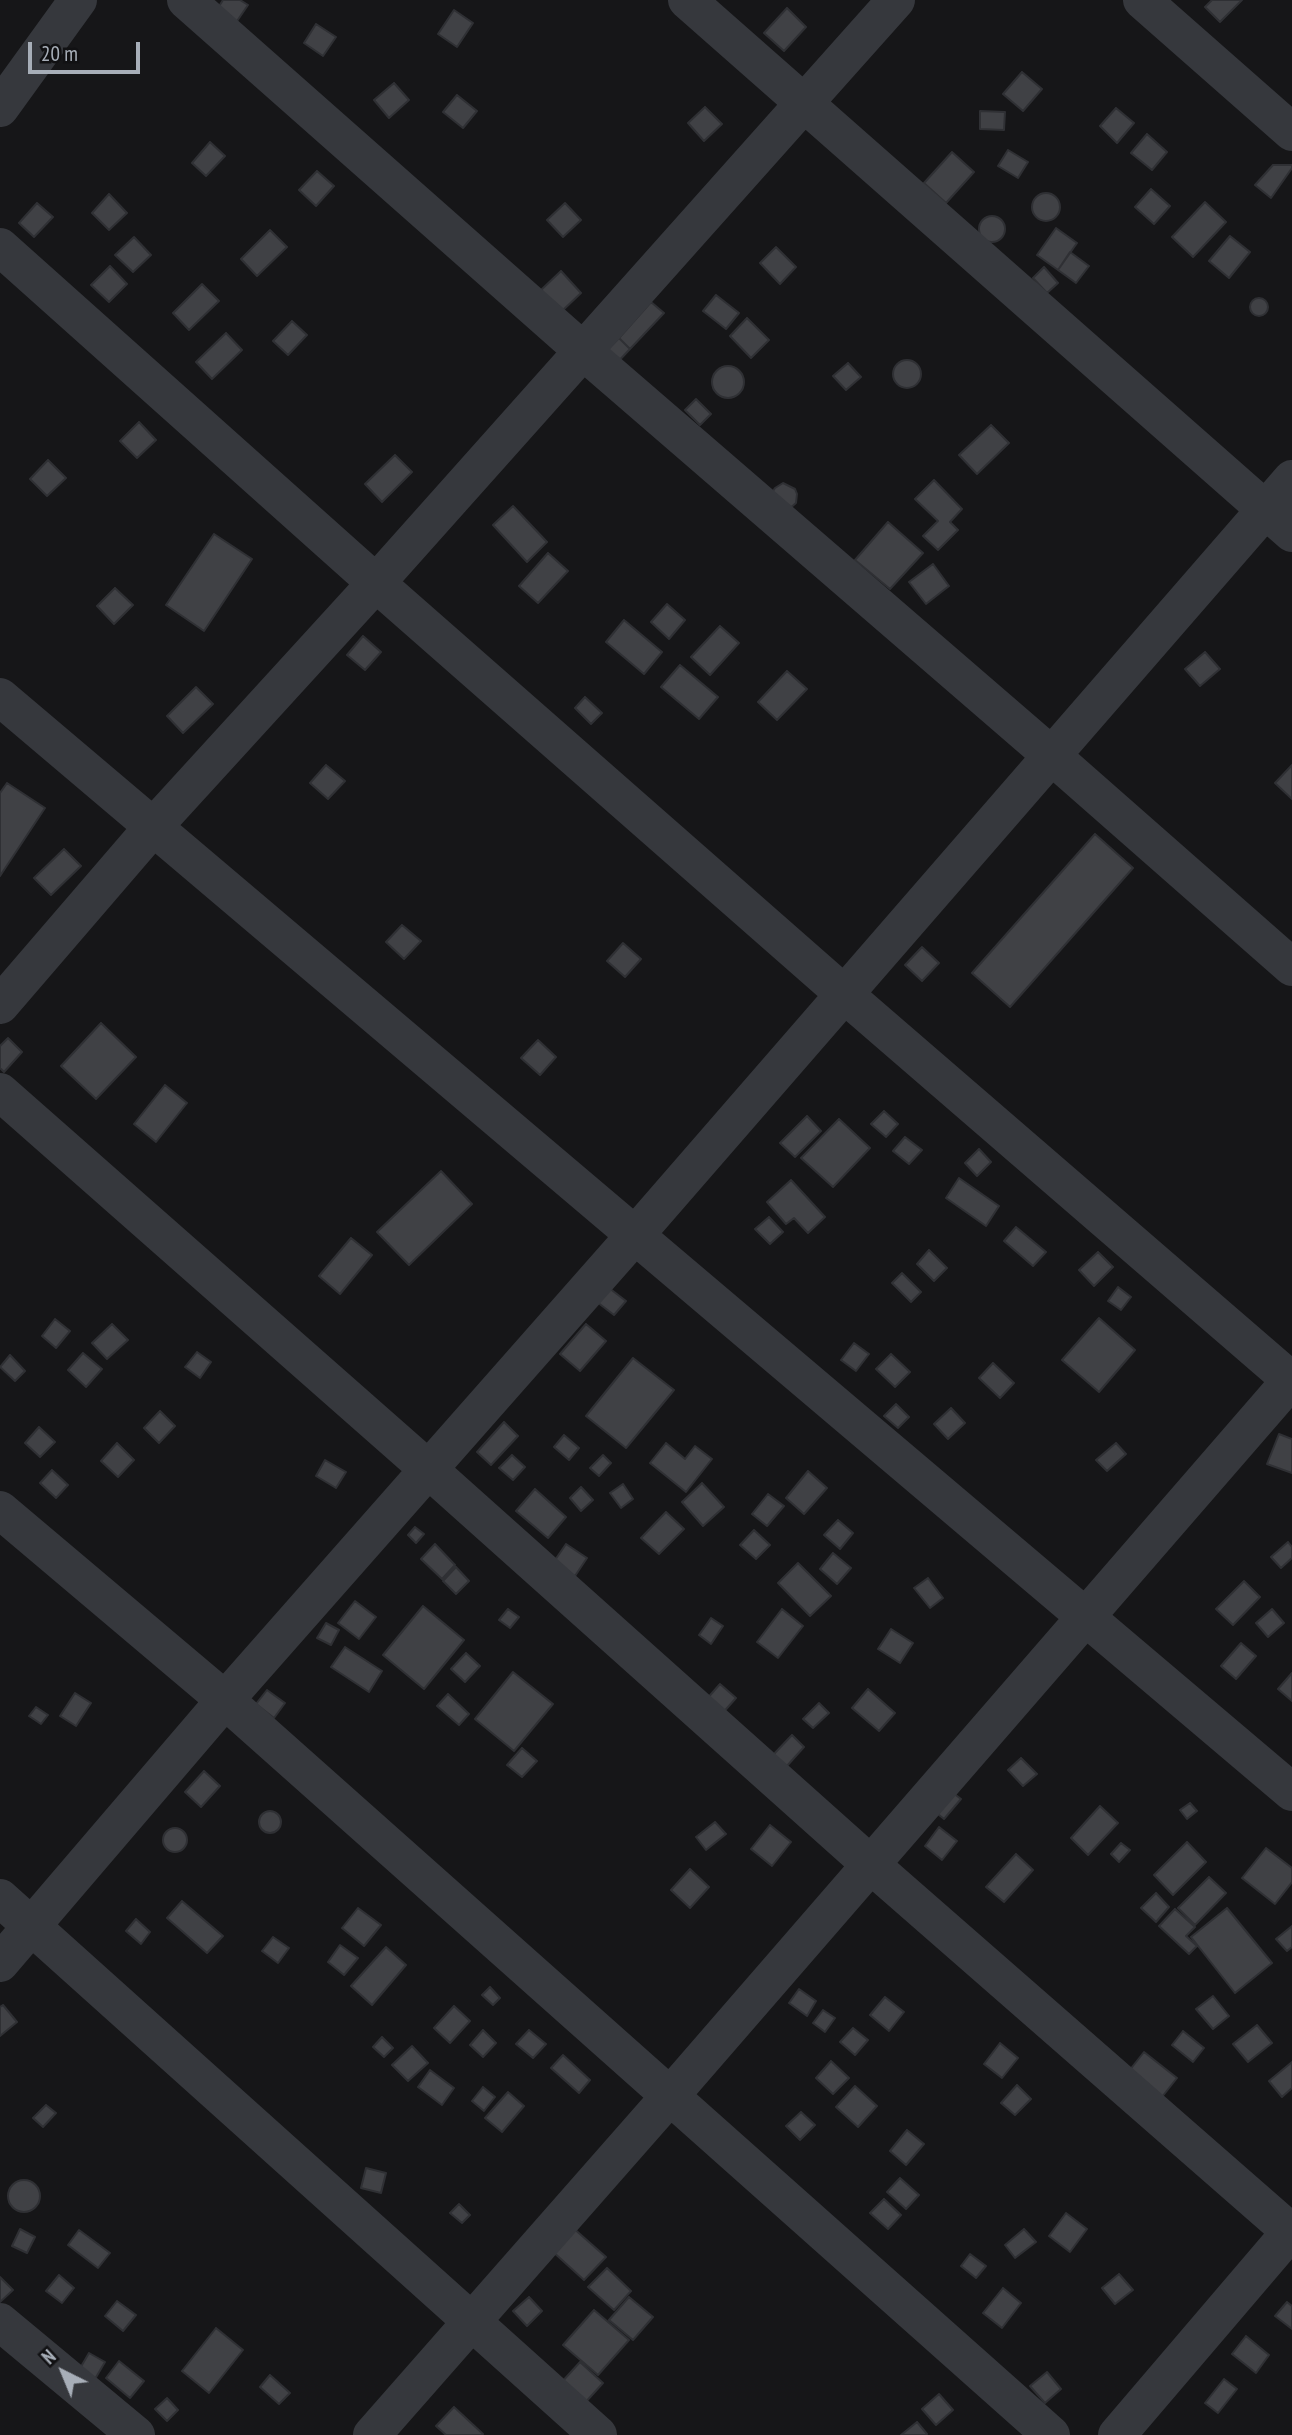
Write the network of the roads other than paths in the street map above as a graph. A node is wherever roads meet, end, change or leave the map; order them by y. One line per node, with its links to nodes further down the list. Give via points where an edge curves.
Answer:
1 (78, 0): 7 (street)
2 (186, 0): 10 (street)
3 (687, 0): 6 (street)
4 (896, 0): 6 (street)
5 (1142, 0): 8 (street)
6 (804, 102): 10 (street); 12 (street)
7 (0, 108)
8 (1292, 132)
9 (0, 247): 13 (street)
10 (582, 350): 13 (street); 15 (street)
11 (1292, 479): 12 (street)
12 (1279, 521): 15 (street)
13 (376, 583): 16 (street); 18 (street)
14 (0, 697): 16 (street)
15 (1052, 756): 17 (street); 18 (street)
16 (154, 826): 19 (street); 21 (street)
17 (1292, 967)
18 (845, 994): 21 (street); 22 (street)
19 (0, 1005)
20 (0, 1092): 23 (street)
21 (636, 1234): 23 (street); 25 (street)
22 (1292, 1380): 25 (street)
23 (428, 1469): 26 (street); 28 (street)
24 (0, 1510): 26 (street)
25 (1085, 1618): 27 (street); 28 (street)
26 (225, 1700): 30 (street); 32 (street)
27 (1292, 1792)
28 (870, 1864): 32 (street); 33 (street)
29 (0, 1898): 30 (street)
30 (32, 1925): 31 (street); 34 (street)
31 (0, 1963)
32 (670, 2096): 34 (street); 39 (street)
33 (1292, 2231): 40 (street)
34 (471, 2321): 37 (street); 38 (street)
35 (0, 2322): 36 (street)
36 (136, 2435)
37 (372, 2435)
38 (598, 2435)
39 (1051, 2435)
40 (1117, 2435)

